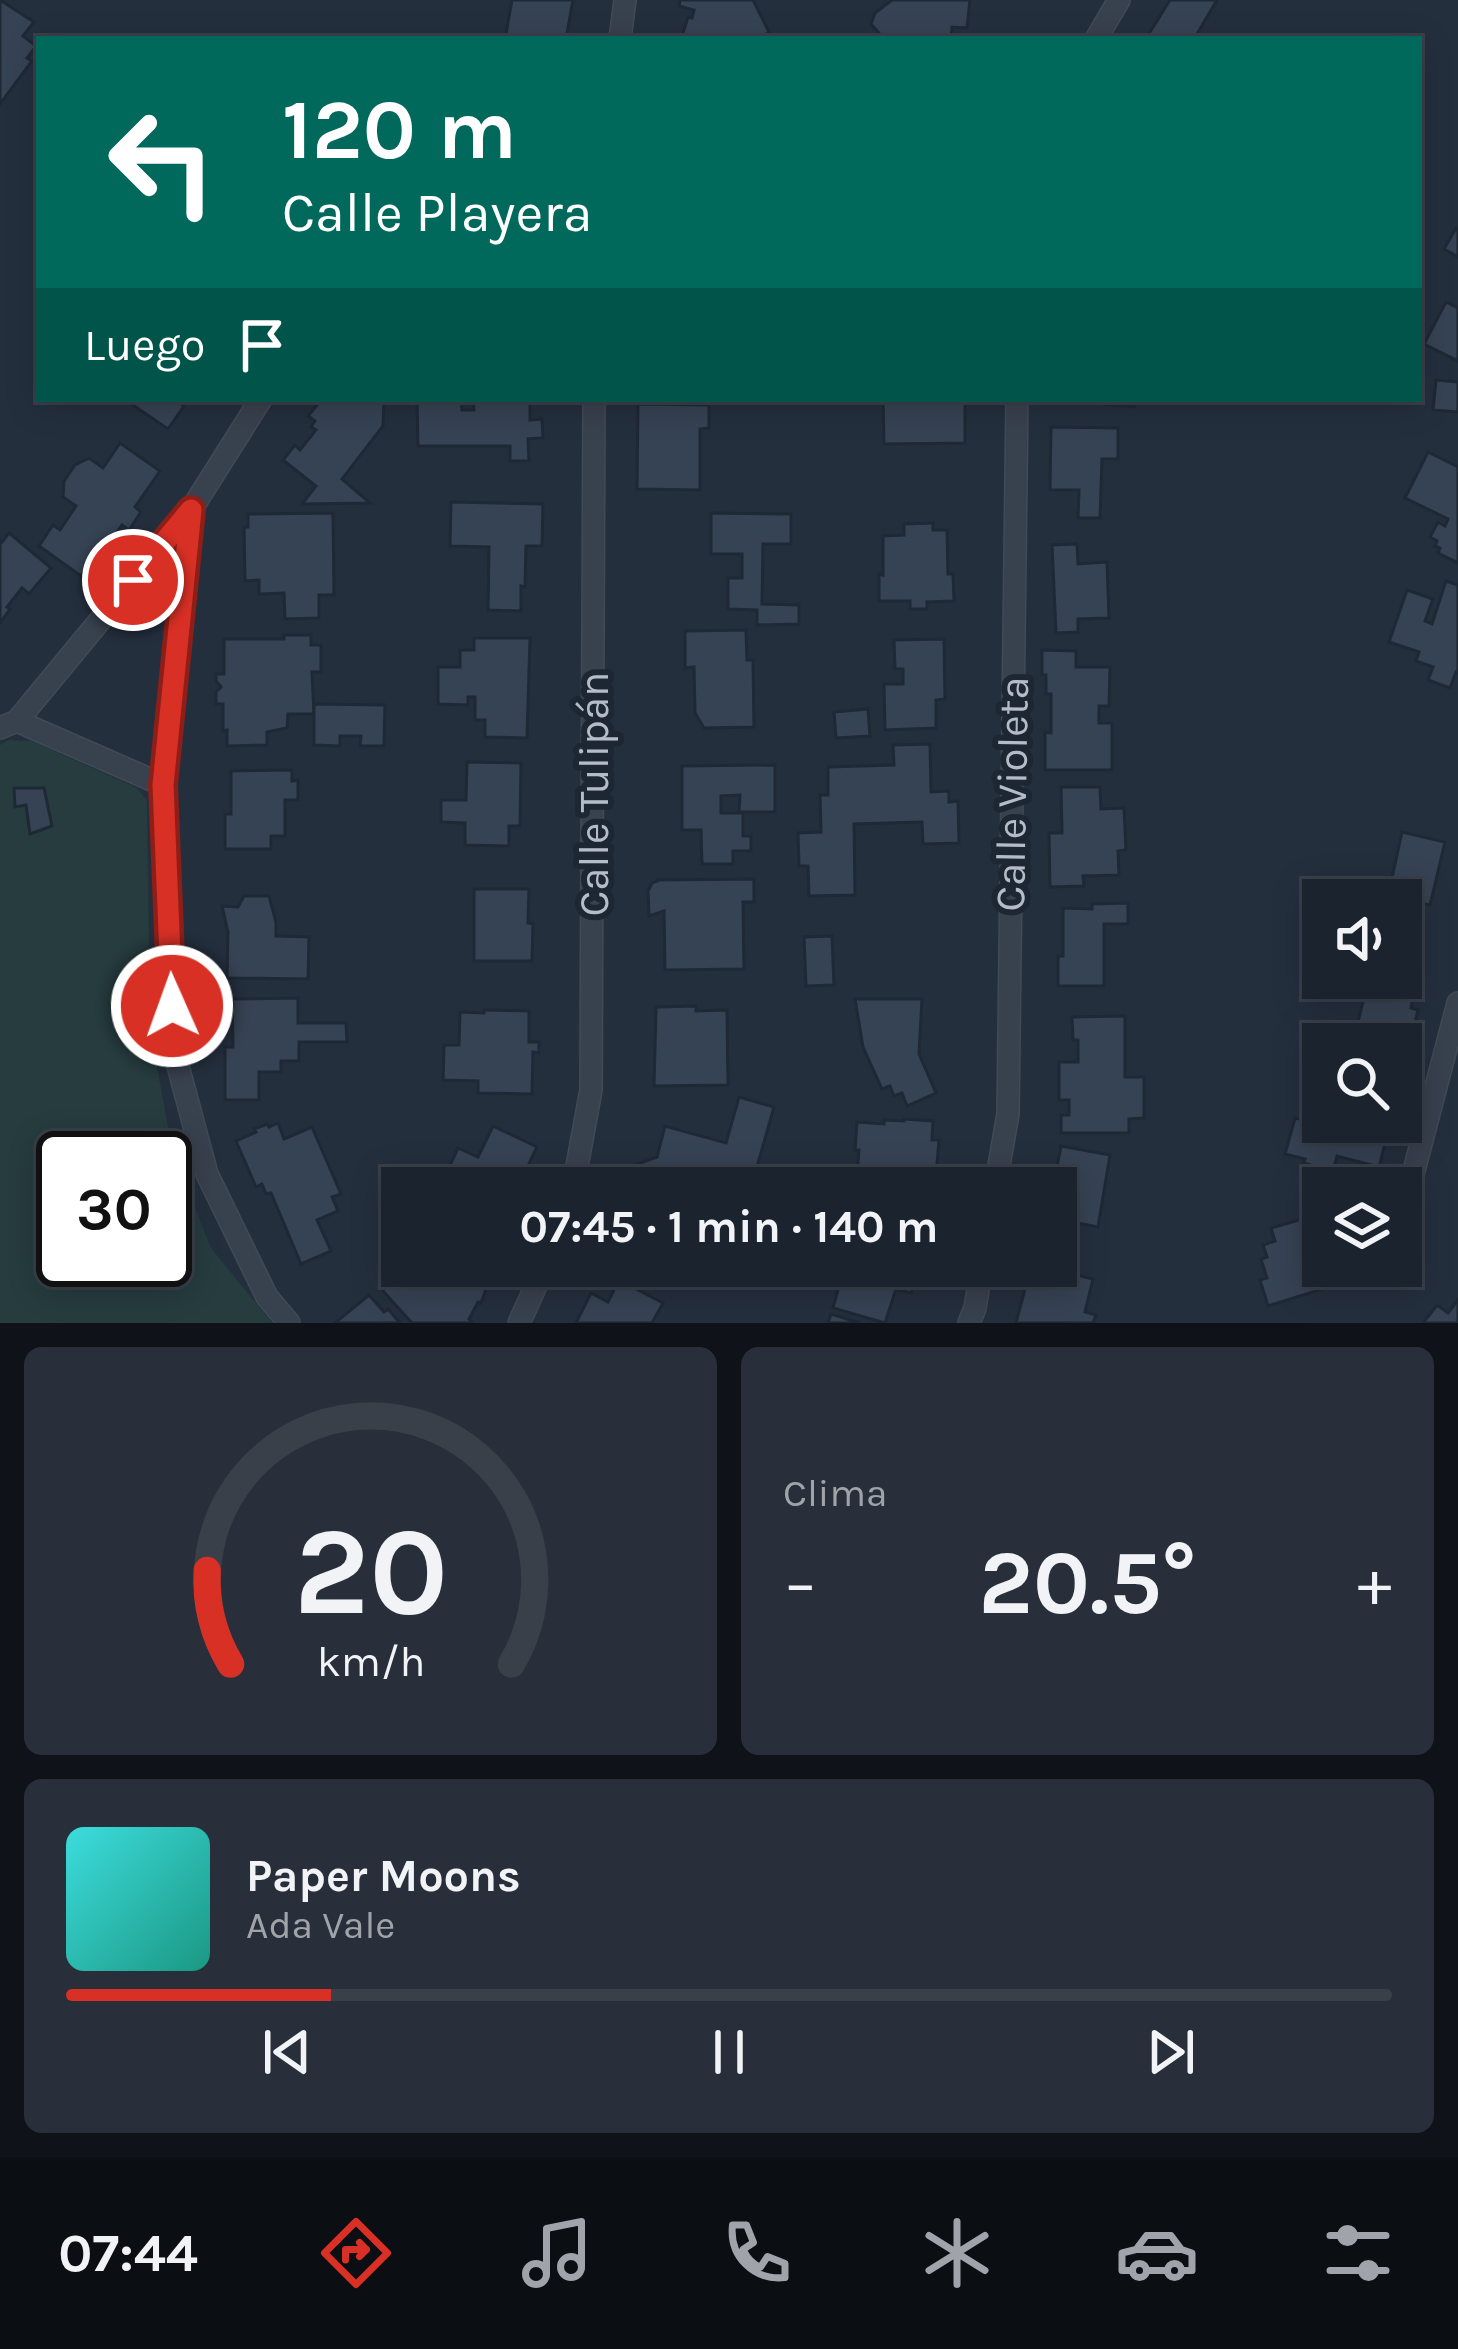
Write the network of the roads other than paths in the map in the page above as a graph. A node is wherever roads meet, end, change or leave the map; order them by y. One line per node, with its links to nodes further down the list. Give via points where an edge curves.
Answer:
1 (625, 0): 3 (street)
2 (1119, 0): 4 (street)
3 (620, 36)
4 (1098, 36)
5 (259, 402): 8 (street)
6 (593, 402): 12 (street, Calle Tulipán, via 591,1090)
7 (1017, 402): 13 (street, Calle Violeta, via 1008,1114)
8 (191, 510): 9 (street); 10 (street)
9 (9, 724): 10 (street)
10 (163, 785): 17 (street, via 174,1051 207,1174 267,1297)
11 (1458, 1003): 14 (street)
12 (577, 1167)
13 (999, 1167)
14 (1415, 1167)
15 (535, 1287): 18 (street)
16 (978, 1287): 19 (street)
17 (289, 1323)
18 (519, 1323)
19 (969, 1323)

